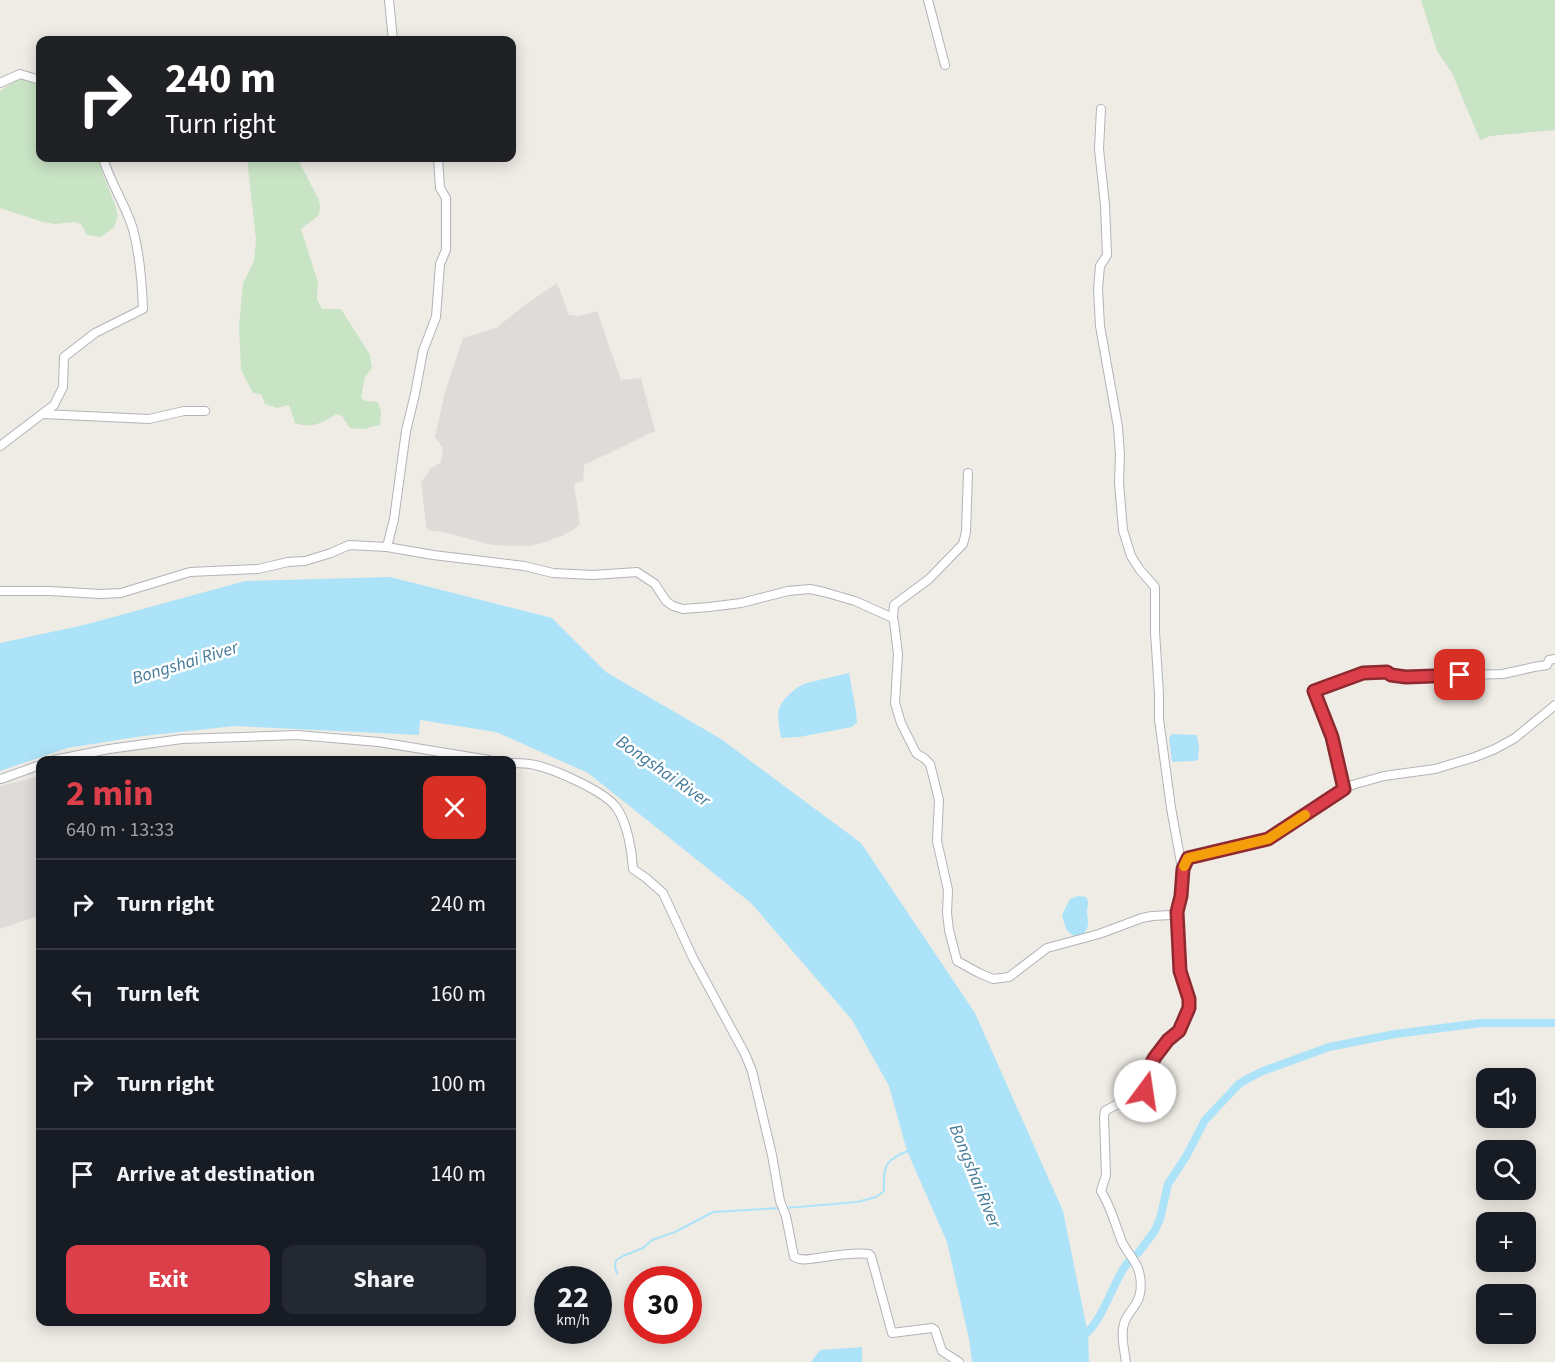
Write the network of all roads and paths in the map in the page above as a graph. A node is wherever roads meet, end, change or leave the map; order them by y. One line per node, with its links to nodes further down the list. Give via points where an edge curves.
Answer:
1 (389, 0): 3 (street)
2 (928, 0): 4 (street)
3 (393, 36)
4 (945, 65)
5 (36, 79): 6 (street, via 20,74)
6 (0, 83)
7 (1101, 109): 25 (street, via 1107,255 1100,266 1100,326 1119,427 1123,530 1131,556 1155,587 1159,719)
8 (104, 162): 11 (street, via 135,239 142,309 95,333 64,357 63,387 54,405)
9 (438, 162): 14 (street, via 440,188 447,198 446,250 440,264 436,317 423,351 406,431)
10 (205, 411): 11 (street, via 149,418)
11 (43, 414): 12 (street)
12 (0, 446)
13 (968, 473): 16 (street, via 963,544 929,579 894,605)
14 (387, 547): 15 (street, via 349,545 319,557 258,569 190,572 121,593); 16 (street, via 553,573 637,572 655,585 666,601 683,609 810,590 855,601)
15 (0, 591)
16 (893, 618): 26 (street, via 898,654 895,704 915,751 930,764 939,800 937,841 957,961 993,979 1009,977 1047,948 1142,918)
17 (1555, 659): 24 (street, via 1547,665 1503,674 1406,677 1387,672 1363,673 1314,691 1332,737)
18 (1555, 705): 24 (street, via 1515,738 1475,757 1369,779)
19 (74, 756): 20 (street, via 182,739 297,735 379,742)
20 (465, 756)
21 (516, 763): 27 (street, via 546,768 583,784 616,807 632,849 633,869 663,893 752,1071 794,1257 869,1254 892,1333 932,1328 942,1351)
22 (36, 766): 23 (street)
23 (0, 779)
24 (1344, 789): 25 (street, via 1268,839 1188,858)
25 (1183, 869): 26 (street)
26 (1177, 912): 28 (street, via 1180,971 1189,1008 1179,1031 1150,1066 1145,1091 1105,1111 1104,1117 1106,1175 1101,1191 1138,1269 1140,1282 1138,1301 1123,1324)
27 (959, 1362)
28 (1126, 1362)

